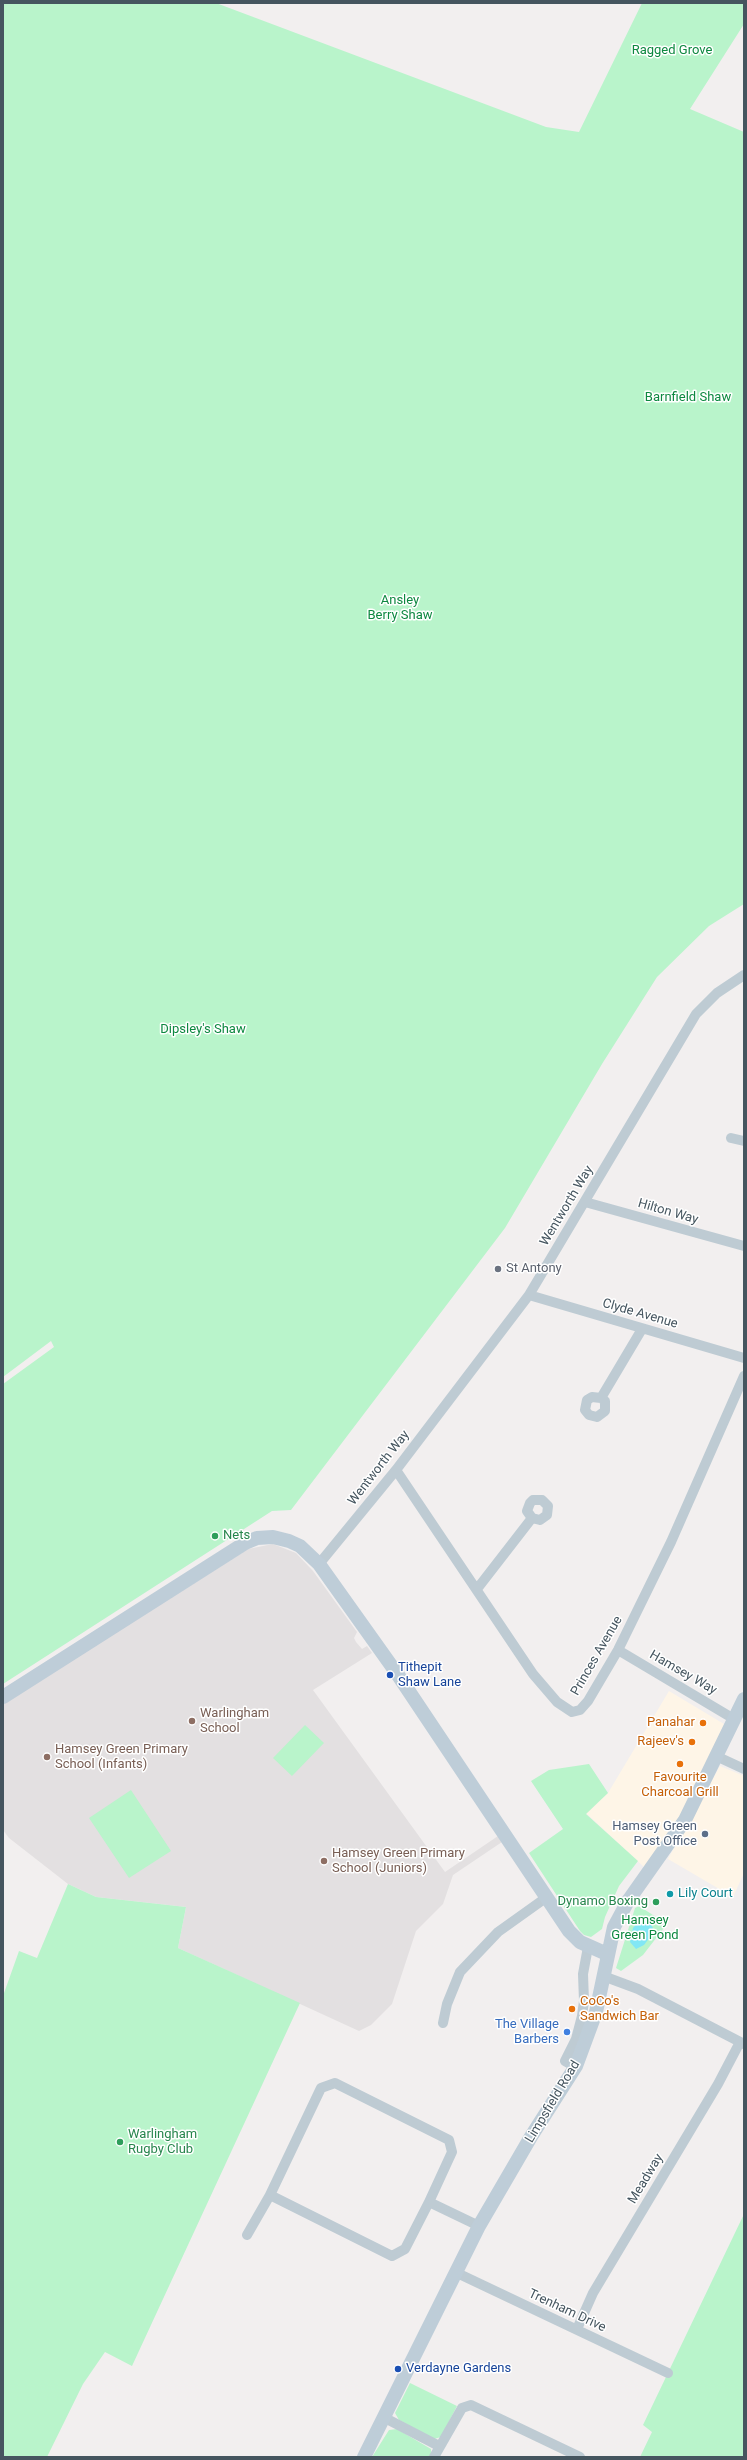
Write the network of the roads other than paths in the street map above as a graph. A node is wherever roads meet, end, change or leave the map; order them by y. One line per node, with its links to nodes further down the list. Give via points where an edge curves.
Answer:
1 (744, 976): 4 (street, Wentworth Way, via 717,994 696,1014)
2 (731, 1138): 3 (street)
3 (744, 1141)
4 (585, 1202): 5 (street, Hilton Way); 6 (street, Wentworth Way)
5 (744, 1246)
6 (529, 1295): 7 (street, Clyde Avenue); 11 (street, Wentworth Way)
7 (642, 1329): 8 (street, Clyde Avenue); 10 (street)
8 (744, 1358)
9 (744, 1376): 15 (street, Princes Avenue, via 671,1542)
10 (601, 1398)
11 (396, 1470): 13 (street, Wentworth Way); 14 (street, Princes Avenue)
12 (532, 1518): 14 (street)
13 (319, 1564): 16 (street, via 300,1546 290,1541 273,1537 257,1538 245,1543); 21 (street, via 398,1675)
14 (477, 1589): 15 (street, Princes Avenue, via 533,1674 557,1702 572,1712 580,1710 588,1701)
15 (618, 1650): 18 (street, Hamsey Way)
16 (3, 1697)
17 (744, 1699): 18 (street, Limpsfield Road)
18 (734, 1719): 19 (street, Limpsfield Road)
19 (716, 1756): 20 (street); 23 (street, Limpsfield Road, via 685,1820 628,1901 614,1928)
20 (744, 1769)
21 (547, 1897): 22 (street, via 569,1931); 25 (street, via 498,1932 460,1972 447,2004)
22 (588, 1947): 23 (street); 27 (street, via 583,1974 582,2016 576,2039 565,2061)
23 (607, 1954): 24 (street, Limpsfield Road)
24 (603, 1976): 26 (street, via 638,1989); 27 (street, Limpsfield Road, via 589,2034)
25 (443, 2023)
26 (742, 2043): 33 (street, Meadway, via 593,2292)
27 (576, 2067): 30 (street, Limpsfield Road, via 532,2135)
28 (270, 2195): 29 (street, via 392,2256 405,2249); 29 (street, via 321,2088 335,2083 449,2140 452,2152); 31 (street)
29 (429, 2202): 30 (street)
30 (479, 2226): 32 (street, Limpsfield Road)
31 (247, 2235)
32 (455, 2272): 33 (street, Trenham Drive); 35 (street, Limpsfield Road)
33 (577, 2329): 34 (street, Trenham Drive)
34 (668, 2373)
35 (385, 2418): 36 (street); 37 (street, Limpsfield Road)
36 (439, 2446): 38 (street); 39 (street, via 462,2408 471,2405)
37 (364, 2457)
38 (434, 2457)
39 (580, 2457)

